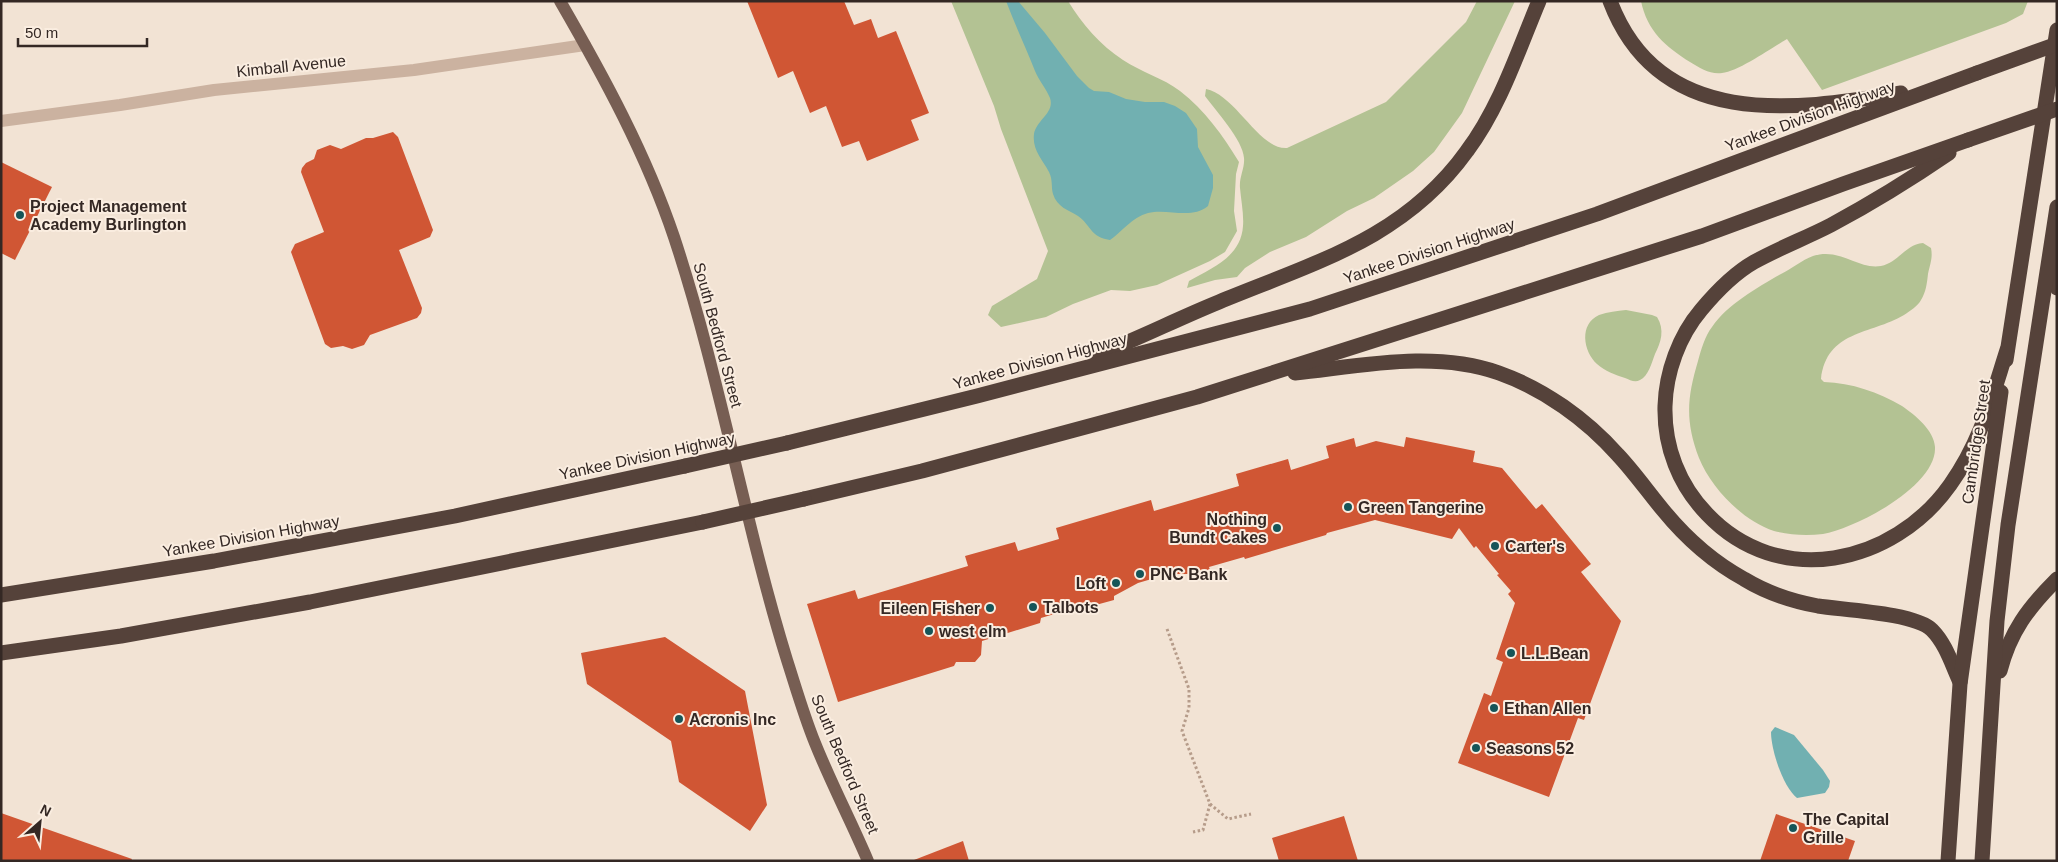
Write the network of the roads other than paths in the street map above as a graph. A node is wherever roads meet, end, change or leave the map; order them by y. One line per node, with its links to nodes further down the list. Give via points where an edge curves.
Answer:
1 (560, 1): 6 (main road, South Bedford Street)
2 (1539, 1): 16 (highway, via 1477,137 1446,177 1413,208 1367,240)
3 (1610, 1): 7 (highway, via 1621,28 1650,63 1684,86 1719,100 1750,106 1799,107)
4 (2057, 30): 14 (highway, Cambridge Street)
5 (2057, 44): 7 (highway, Yankee Division Highway, bridge)
6 (585, 45): 9 (street, Kimball Avenue, via 414,70 214,90); 22 (main road, South Bedford Street, via 618,105 674,237 788,662 814,741)
7 (1935, 88): 16 (highway, Yankee Division Highway, via 1597,214 1310,309)
8 (2057, 109): 10 (highway, bridge)
9 (1, 121)
10 (1968, 140): 14 (highway, via 1904,183 1838,221 1753,263 1711,298 1688,329 1668,378 1665,416 1672,458 1691,497 1714,522 1747,544 1784,558 1801,560 1837,558 1865,551 1889,540 1920,519 1948,487 1979,434); 15 (highway, via 1702,236)
11 (2057, 207): 12 (highway)
12 (2054, 222): 13 (highway); 21 (highway, via 2008,525)
13 (2057, 288)
14 (2007, 350): 20 (highway, Cambridge Street)
15 (1261, 377): 19 (highway, bridge, via 922,471 703,522 310,602 121,636); 20 (highway, via 1427,360 1473,366 1518,380 1580,418 1620,457 1664,512 1727,570 1780,597 1923,623 1939,639)
16 (1028, 382): 18 (highway, Yankee Division Highway, bridge, via 787,443 455,516 214,562)
17 (2057, 579): 21 (highway, via 2035,600 2015,630 2007,646)
18 (1, 595)
19 (1, 653)
20 (1960, 684): 23 (highway, Cambridge Street)
21 (1991, 704): 24 (highway)
22 (868, 861)
23 (1948, 861)
24 (1982, 861)

